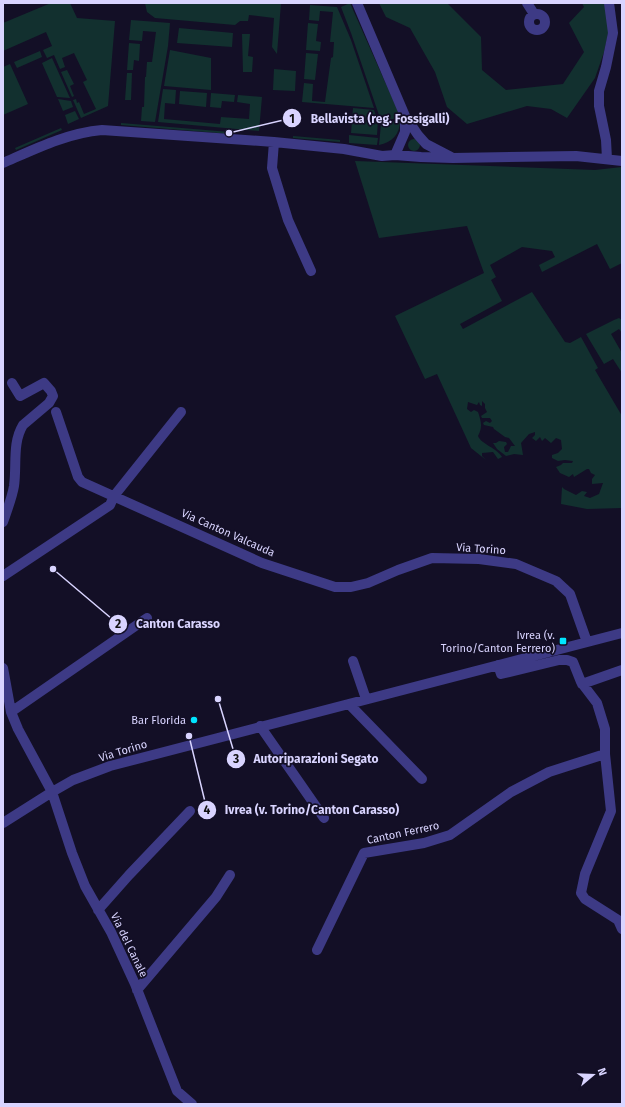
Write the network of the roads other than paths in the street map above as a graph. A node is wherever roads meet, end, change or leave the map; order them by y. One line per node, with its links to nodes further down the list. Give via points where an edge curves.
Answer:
1 (357, 3): 5 (street)
2 (527, 3): 4 (street)
3 (610, 3): 9 (street, via 613,33 599,91)
4 (534, 14)
5 (405, 116): 7 (street, via 405,132); 8 (street, via 426,144)
6 (274, 142): 7 (street, via 377,155); 11 (street, via 85,131); 12 (street, via 272,168 288,220)
7 (395, 154): 8 (street)
8 (453, 158): 9 (street, via 576,156)
9 (607, 159): 10 (street)
10 (622, 161)
11 (3, 163)
12 (311, 271)
13 (12, 383): 17 (street, via 20,396 44,383 53,396 49,403 21,428 17,439 14,486)
14 (56, 412): 16 (street, Via Canton Valcauda, via 78,477 82,482)
15 (181, 412): 16 (street)
16 (114, 496): 18 (street, via 110,505); 19 (street, Via Canton Valcauda, via 262,563)
17 (3, 522)
18 (3, 576)
19 (335, 587): 22 (street, Via Torino, via 357,586 432,558 479,559 516,564 556,581 570,594)
20 (147, 618): 30 (street)
21 (622, 633): 22 (street, Via Torino)
22 (587, 642): 24 (street, Via Torino)
23 (353, 661): 28 (street)
24 (498, 665): 27 (street, via 501,674 507,674 567,660 573,662); 28 (street, Via Torino)
25 (3, 668): 30 (street, Via del Canale)
26 (622, 670): 27 (street)
27 (582, 684): 32 (street, via 597,703 604,729)
28 (366, 699): 29 (street, Via Torino)
29 (349, 704): 31 (street, Via Torino); 33 (street)
30 (11, 712): 34 (street, Via del Canale)
31 (260, 726): 34 (street, Via Torino, via 110,766 73,780); 36 (street)
32 (605, 754): 40 (street, via 610,811 585,874 581,893 585,899 618,920); 41 (street, Canton Ferrero, via 543,776 511,792 450,835 424,843 364,853)
33 (422, 780)
34 (52, 792): 37 (street, Via Torino); 39 (street, Via del Canale, via 72,853)
35 (190, 811): 39 (street)
36 (324, 818)
37 (3, 823)
38 (230, 875): 42 (street, via 216,897)
39 (98, 910): 42 (street, Via del Canale)
40 (622, 928)
41 (317, 950)
42 (137, 990): 43 (street, Via del Canale, via 177,1091)
43 (192, 1104)

